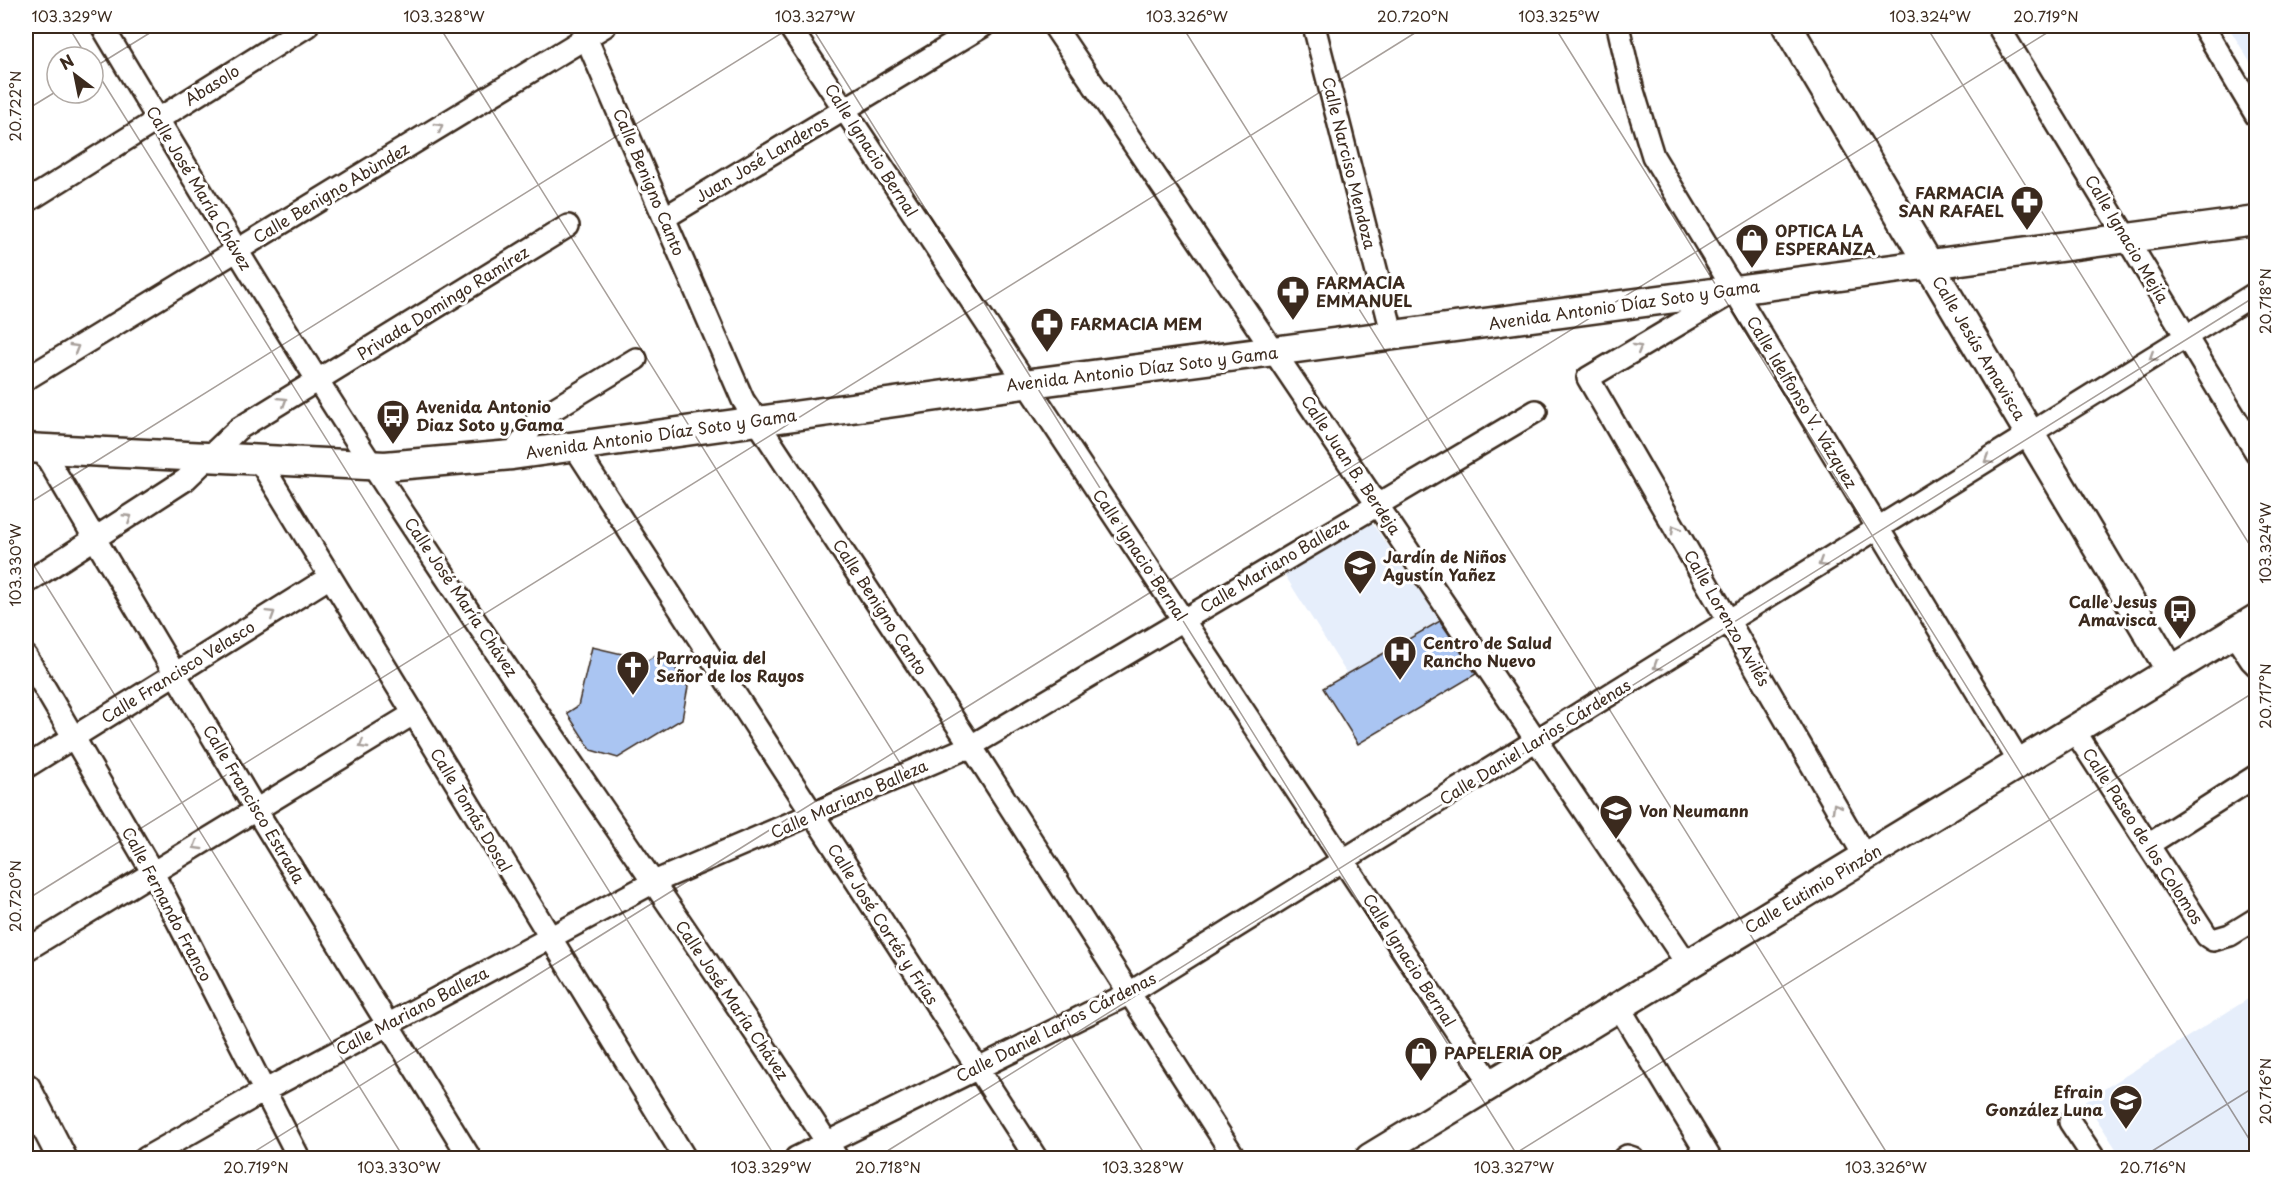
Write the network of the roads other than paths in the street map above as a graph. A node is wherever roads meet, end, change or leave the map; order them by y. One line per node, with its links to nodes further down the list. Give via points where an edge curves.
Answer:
1 (102, 26): 15 (street, Calle José María Chávez)
2 (307, 26): 15 (street, Abasolo)
3 (605, 26): 12 (street, Calle Benigno Abùndez)
4 (789, 26): 13 (street, Calle Ignacio Bernal)
5 (983, 26): 13 (street, Juan José Landeros)
6 (1054, 26): 27 (street, Calle Juan B. Berdeja)
7 (1314, 26): 25 (street, Calle Narciso Mendoza)
8 (1618, 26): 23 (street, Calle Idelfonso V. Vázquez, via 1653,156)
9 (1787, 26): 22 (street, Calle Jesús Amavisca)
10 (1998, 26): 20 (street, Calle Ignacio Mejía)
11 (2203, 26): 14 (street)
12 (583, 31): 17 (street, Calle Benigno Canto); 21 (street, Calle Benigno Abùndez, one-way to 12)
13 (844, 109): 17 (street, Juan José Landeros); 31 (street, Calle Ignacio Bernal)
14 (2256, 115)
15 (157, 119): 16 (street, Abasolo); 21 (street, Calle José María Chávez)
16 (26, 202)
17 (664, 218): 33 (street, Calle Benigno Canto, via 743,400)
18 (2256, 221): 20 (street, Avenida Antonio Díaz Soto y Gama)
19 (568, 226): 30 (street, Privada Domingo Ramírez)
20 (2126, 238): 22 (street, Avenida Antonio Díaz Soto y Gama); 26 (street, Calle Ignacio Mejía)
21 (237, 250): 29 (street, Calle Benigno Abùndez, one-way to 21); 30 (street, Calle José María Chávez)
22 (1930, 265): 23 (street, Avenida Antonio Díaz Soto y Gama); 34 (street, Calle Jesús Amavisca)
23 (1735, 290): 25 (street, Avenida Antonio Díaz Soto y Gama); 43 (street, Calle Idelfonso V. Vázquez); 48 (street, Calle Lorenzo Avilés, one-way to 23, via 1588,378)
24 (2256, 293): 26 (street, Calle Daniel Larios Cárdenas)
25 (1393, 336): 27 (street, Avenida Antonio Díaz Soto y Gama)
26 (2186, 336): 34 (street, Calle Daniel Larios Cárdenas, one-way to 34); 37 (street, Calle Ignacio Mejía)
27 (1274, 352): 31 (street, Avenida Antonio Díaz Soto y Gama); 42 (street, Calle Juan B. Berdeja)
28 (636, 359): 38 (street, via 539,418)
29 (26, 379)
30 (318, 379): 39 (street, Privada Domingo Ramírez, one-way to 30, via 237,429); 41 (street, Calle José María Chávez)
31 (1024, 384): 33 (street, Avenida Antonio Díaz Soto y Gama); 47 (street, Calle Ignacio Bernal)
32 (1536, 411): 42 (street, Calle Mariano Balleza)
33 (756, 420): 35 (street, Avenida Antonio Díaz Soto y Gama); 58 (street, Calle Benigno Canto)
34 (2031, 434): 43 (street, Calle Daniel Larios Cárdenas, one-way to 43); 52 (street, Calle Jesús Amavisca)
35 (574, 446): 38 (street, Avenida Antonio Díaz Soto y Gama); 63 (street, Calle José Cortés y Frías)
36 (33, 448): 39 (street, Avenida Antonio Díaz Soto y Gama); 44 (street, Calle Francisco Estrada)
37 (2256, 452)
38 (512, 455): 41 (street, Avenida Antonio Díaz Soto y Gama)
39 (210, 456): 40 (street, Avenida Antonio Díaz Soto y Gama); 44 (street, Privada Domingo Ramírez, one-way to 39, via 185,480)
40 (259, 460): 41 (street, Avenida Antonio Díaz Soto y Gama); 45 (street, Calle Tomás Dosal)
41 (372, 466): 68 (street, Calle José María Chávez)
42 (1377, 504): 47 (street, Calle Mariano Balleza); 57 (street, Calle Juan B. Berdeja)
43 (1878, 528): 48 (street, Calle Daniel Larios Cárdenas, one-way to 48); 59 (street, Calle Idelfonso V. Vázquez)
44 (96, 539): 46 (street, Privada Domingo Ramírez); 53 (street, Calle Francisco Estrada)
45 (330, 577): 53 (street, Calle Francisco Velasco, one-way to 45); 54 (street, Calle Tomás Dosal)
46 (26, 583)
47 (1183, 620): 58 (street, Calle Mariano Balleza); 66 (street, Calle Ignacio Bernal)
48 (1729, 622): 57 (street, Calle Daniel Larios Cárdenas, one-way to 57); 65 (street, Calle Lorenzo Avilés, one-way to 48)
49 (2250, 625): 51 (street, via 2251,660); 52 (street, Calle Eutimio Pinzón)
50 (26, 656): 56 (street, Calle Fernando Franco)
51 (2256, 665)
52 (2171, 671): 55 (street, Calle Eutimio Pinzón)
53 (177, 673): 56 (street, Calle Francisco Velasco); 62 (street, Calle Francisco Estrada)
54 (413, 714): 62 (street, one-way to 62); 70 (street, Calle Tomás Dosal)
55 (2074, 730): 59 (street, Calle Eutimio Pinzón); 64 (street, Calle Paseo de los Colomos)
56 (75, 737): 60 (street, Calle Francisco Velasco); 67 (street, Calle Fernando Franco)
57 (1537, 741): 66 (street, Calle Daniel Larios Cárdenas); 72 (street, Calle Juan B. Berdeja)
58 (971, 746): 63 (street, Calle Mariano Balleza); 73 (street, Calle Benigno Canto)
59 (2020, 763): 65 (street, Calle Eutimio Pinzón)
60 (26, 767)
61 (2256, 776): 64 (street)
62 (256, 810): 67 (street, one-way to 67); 75 (street, Calle Francisco Estrada)
63 (812, 816): 68 (street, Calle Mariano Balleza); 76 (street, Calle José Cortés y Frías)
64 (2148, 845): 69 (street, Calle Paseo de los Colomos, via 2207,936 2213,940 2230,935)
65 (1865, 857): 72 (street, Calle Eutimio Pinzón)
66 (1344, 861): 73 (street, Calle Daniel Larios Cárdenas); 77 (street, Calle Ignacio Bernal)
67 (153, 873): 71 (street); 79 (street, Calle Fernando Franco)
68 (654, 882): 70 (street, Calle Mariano Balleza); 81 (street, Calle José María Chávez)
69 (2256, 919)
70 (548, 937): 75 (street, Calle Mariano Balleza); 86 (street, Calle Tomás Dosal)
71 (26, 950)
72 (1688, 965): 74 (street, Calle Eutimio Pinzón)
73 (1128, 993): 76 (street, Calle Daniel Larios Cárdenas); 89 (street, Calle Benigno Canto)
74 (1619, 1007): 77 (street, Calle Eutimio Pinzón); 93 (street)
75 (387, 1025): 79 (street, Calle Mariano Balleza); 85 (street, Calle Francisco Estrada)
76 (976, 1068): 81 (street, Calle Daniel Larios Cárdenas); 88 (street, Calle José Cortés y Frías)
77 (1492, 1085): 90 (street, Calle Eutimio Pinzón)
78 (26, 1088): 82 (street)
79 (264, 1091): 83 (street, Calle Mariano Balleza); 84 (street, Calle Fernando Franco)
80 (2070, 1122): 94 (street)
81 (831, 1150): 87 (street, Calle Daniel Larios Cárdenas)
82 (62, 1158)
83 (146, 1158)
84 (299, 1158)
85 (470, 1158)
86 (685, 1158)
87 (796, 1158)
88 (1036, 1158)
89 (1235, 1158)
90 (1370, 1158)
91 (1624, 1158): 92 (street)
92 (1633, 1158)
93 (1710, 1158)
94 (2094, 1158)

